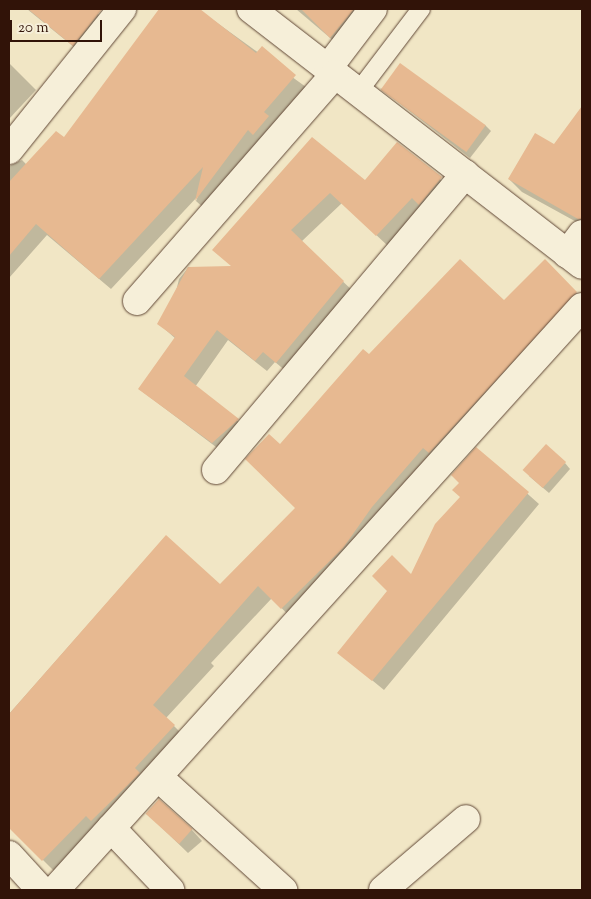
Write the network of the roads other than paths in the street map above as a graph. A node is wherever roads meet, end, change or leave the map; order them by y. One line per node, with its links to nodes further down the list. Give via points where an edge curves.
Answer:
1 (122, 9): 7 (street)
2 (251, 9): 5 (street)
3 (373, 9): 5 (street)
4 (421, 9): 6 (lane)
5 (331, 71): 6 (street); 10 (street)
6 (358, 92): 8 (street)
7 (9, 150)
8 (465, 174): 9 (street); 12 (street)
9 (577, 251)
10 (137, 301)
11 (582, 307): 13 (street)
12 (216, 470)
13 (158, 777): 15 (street); 20 (street)
14 (466, 819): 21 (street)
15 (111, 828): 18 (street); 19 (street)
16 (9, 855): 17 (street)
17 (41, 890)
18 (55, 890)
19 (170, 890)
20 (283, 890)
21 (383, 890)

